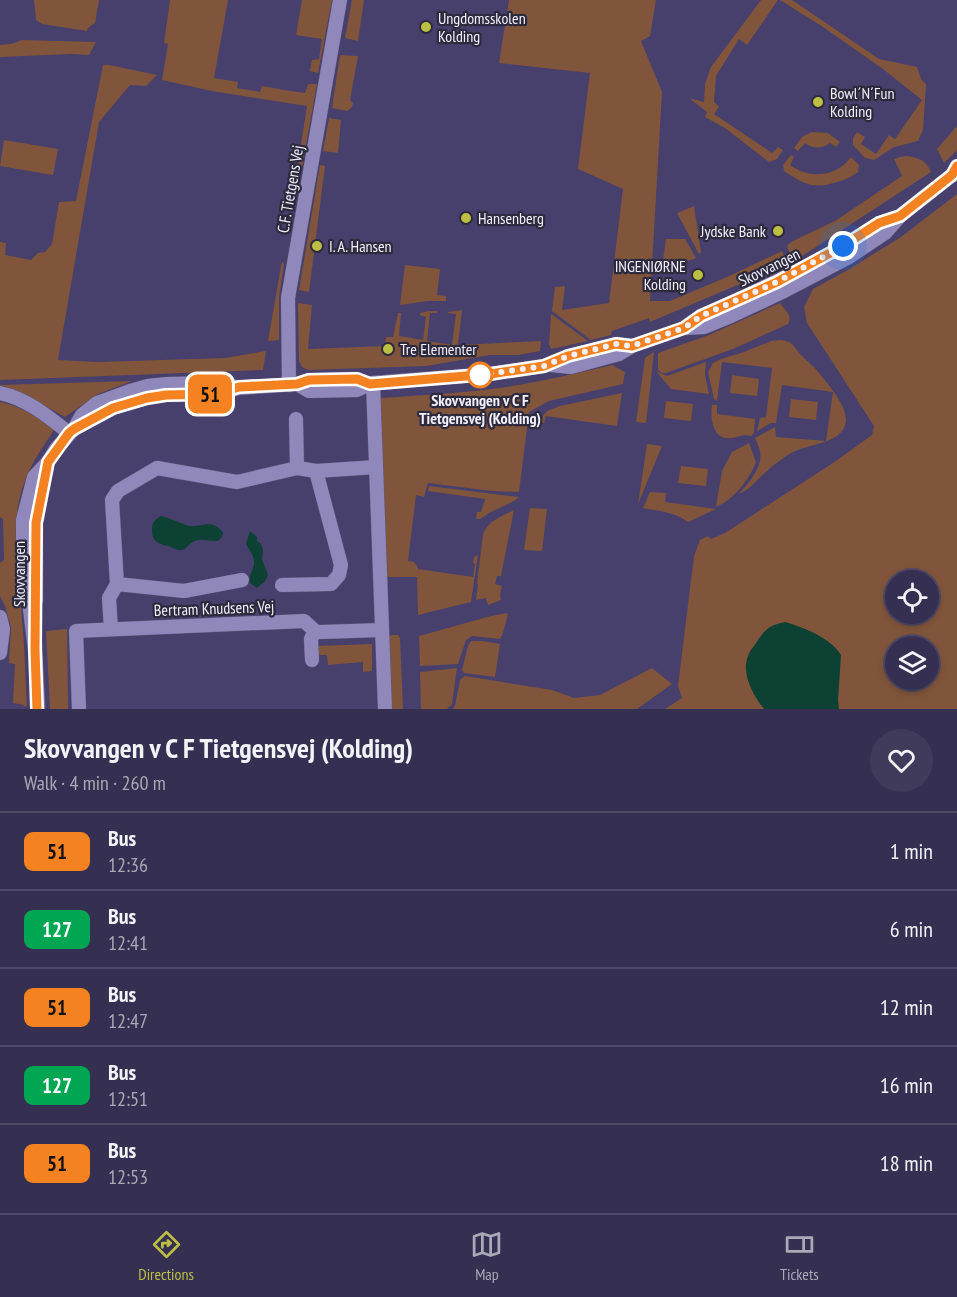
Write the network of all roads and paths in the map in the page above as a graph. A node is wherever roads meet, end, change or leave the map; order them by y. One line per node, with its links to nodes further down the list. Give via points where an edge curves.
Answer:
1 (340, 0): 4 (street, C.F. Tietgens Vej, via 288,298)
2 (955, 172): 3 (street, Skovvangen, via 900,216 879,223 777,282 701,316 684,328 619,354 571,367 549,365 490,374)
3 (371, 383): 4 (street, Skovvangen, via 357,379 309,380); 8 (street)
4 (293, 385): 7 (street, Skovvangen, via 147,398 113,408)
5 (0, 393): 7 (street)
6 (296, 419): 9 (street)
7 (71, 431): 20 (street, Skovvangen, via 48,462 36,523)
8 (376, 467): 10 (street); 16 (street)
9 (297, 468): 10 (street); 12 (street, via 237,482 158,468 118,491 112,500)
10 (316, 471): 13 (street, Bertram Knudsens Vej, via 341,565 339,575 331,584)
11 (242, 580): 12 (street, Bertram Knudsens Vej, via 184,591)
12 (117, 584): 15 (street, via 109,598)
13 (282, 585)
14 (0, 617): 18 (street)
15 (111, 629): 17 (street, Bertram Knudsens Vej, via 304,621); 21 (street, Bertram Knudsens Vej, via 75,631)
16 (382, 630): 17 (street, Bertram Knudsens Vej); 22 (street)
17 (315, 631): 19 (street, via 311,639)
18 (0, 653)
19 (312, 660)
20 (38, 709)
21 (79, 709)
22 (385, 709)

